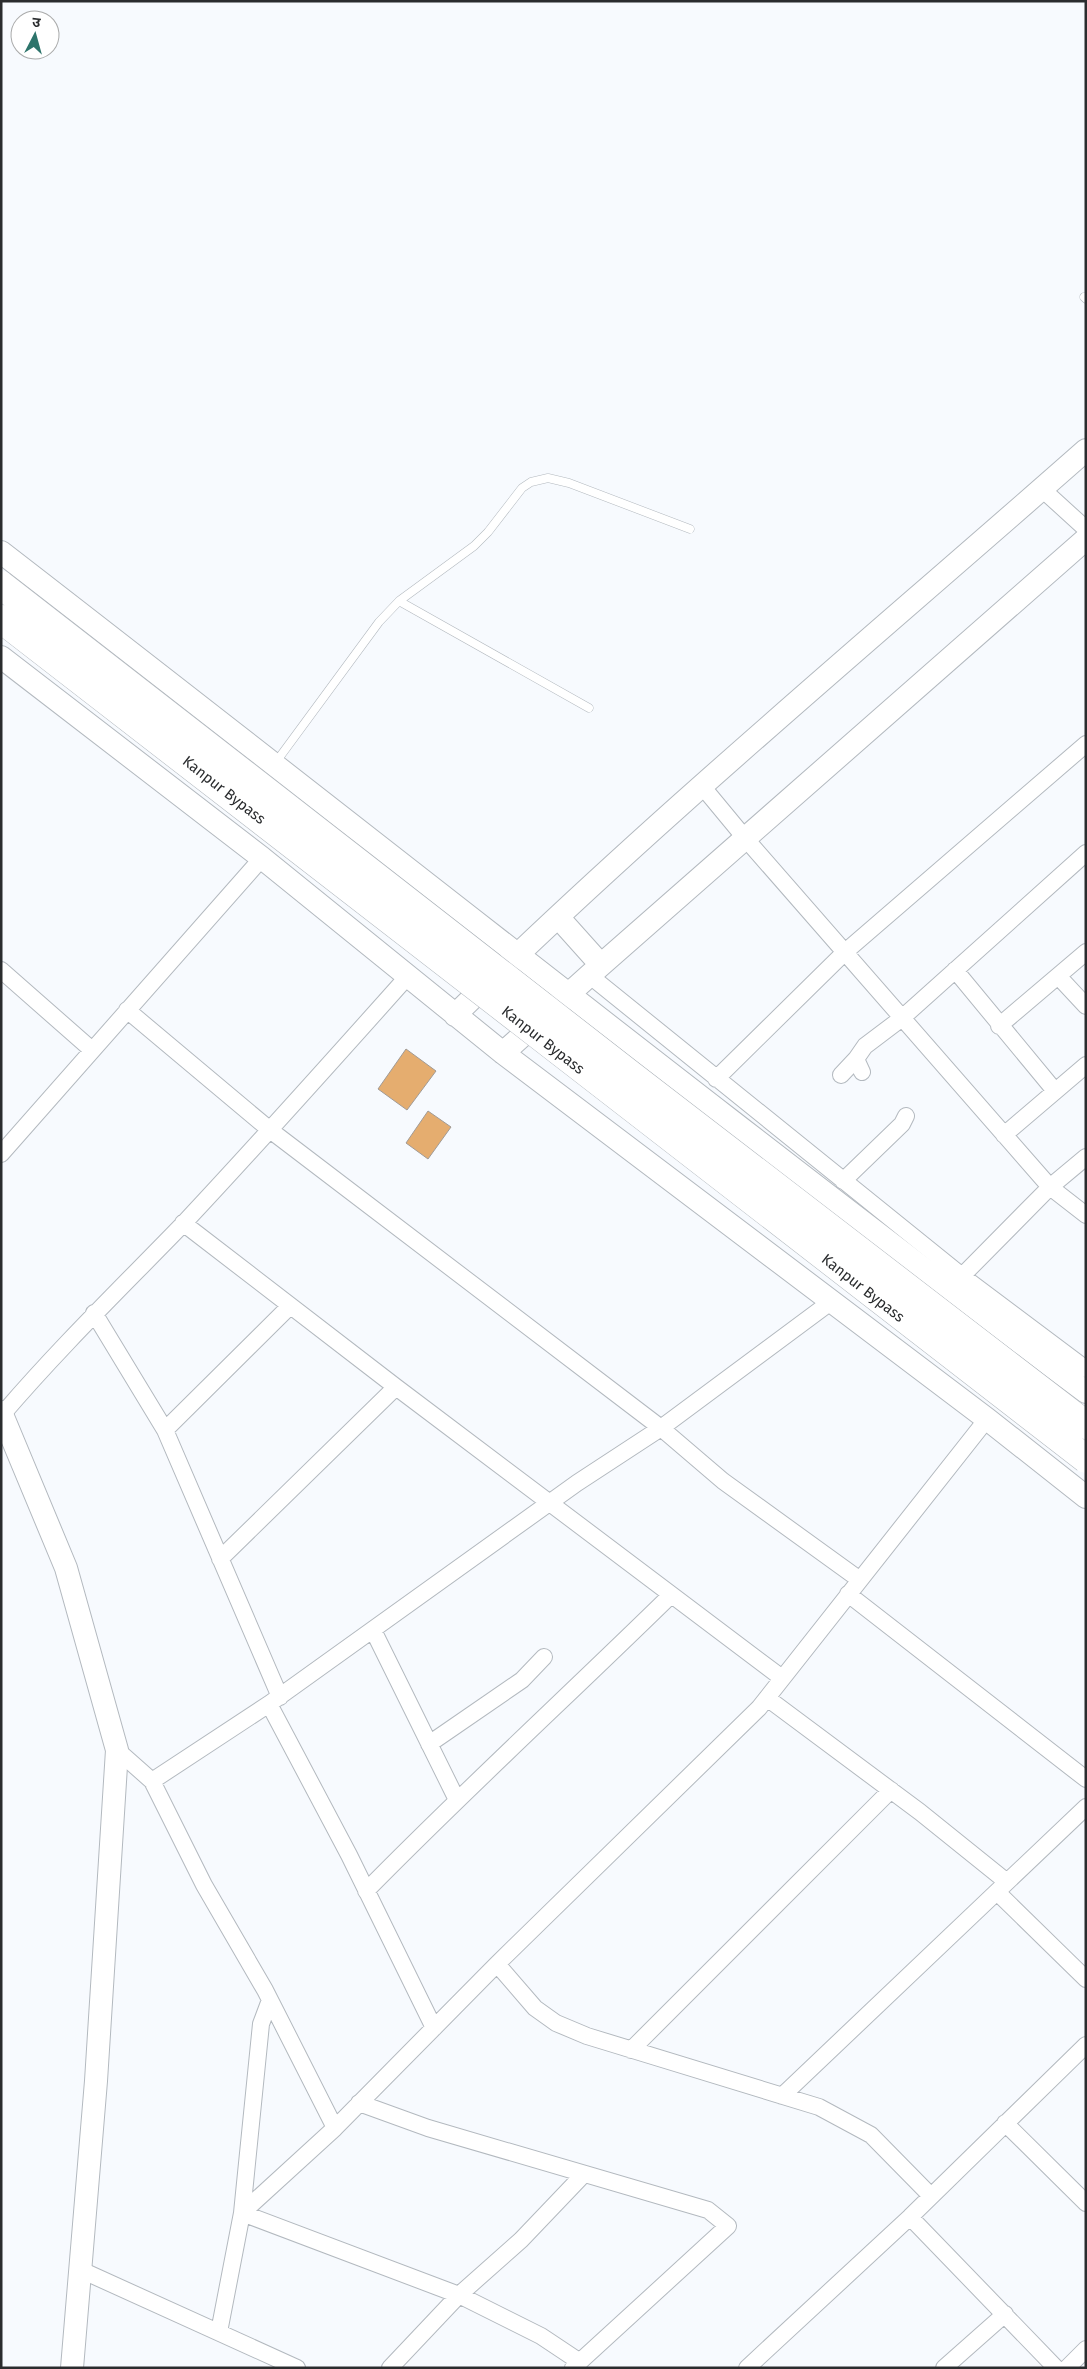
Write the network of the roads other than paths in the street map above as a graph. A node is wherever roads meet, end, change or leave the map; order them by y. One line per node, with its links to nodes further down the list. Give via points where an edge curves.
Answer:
1 (1086, 450): 2 (main road)
2 (1042, 489): 4 (street); 14 (main road)
3 (690, 529): 8 (lane, via 569,483 548,478 531,482 522,488 474,546)
4 (1086, 529)
5 (1086, 539): 15 (main road)
6 (1, 552): 13 (main road)
7 (1, 585): 57 (highway, Kanpur Bypass, bridge)
8 (399, 601): 11 (lane); 13 (lane, via 379,622)
9 (1, 619): 60 (highway, Kanpur Bypass, bridge)
10 (1, 657): 16 (main road)
11 (589, 708)
12 (1086, 744): 19 (street)
13 (275, 764): 21 (main road)
14 (702, 786): 15 (street); 18 (main road)
15 (745, 838): 19 (street); 23 (main road)
16 (262, 858): 25 (main road); 29 (street)
17 (1083, 861): 24 (street)
18 (558, 917): 21 (main road); 23 (main road)
19 (845, 952): 31 (street); 37 (street)
20 (1086, 952): 26 (street)
21 (517, 955): 27 (main road); 30 (main road)
22 (1, 970): 33 (street)
23 (595, 970): 27 (main road); 37 (street)
24 (955, 970): 31 (street); 32 (street)
25 (408, 976): 30 (main road); 40 (street)
26 (1058, 976): 28 (street); 32 (street)
27 (568, 995): 34 (main road); 54 (main road)
28 (1086, 1006)
29 (127, 1010): 33 (street); 40 (street)
30 (455, 1015): 34 (main road)
31 (902, 1018): 36 (street, via 864,1046 859,1066); 41 (street)
32 (999, 1026): 38 (street)
33 (92, 1050): 42 (street)
34 (503, 1053): 49 (main road)
35 (1086, 1065): 38 (street)
36 (841, 1075)
37 (716, 1079): 44 (street)
38 (1055, 1091): 41 (street)
39 (906, 1116): 44 (street, via 902,1124)
40 (270, 1130): 47 (street); 58 (street)
41 (1004, 1134): 45 (street)
42 (1, 1154)
43 (1086, 1157): 45 (street)
44 (843, 1181): 48 (street)
45 (1050, 1187): 46 (street); 48 (street)
46 (1086, 1215)
47 (183, 1223): 50 (street); 51 (street)
48 (962, 1276): 52 (street)
49 (832, 1301): 56 (main road); 58 (street)
50 (289, 1306): 53 (street); 59 (street)
51 (94, 1313): 55 (street); 59 (street)
52 (1086, 1369)
53 (396, 1387): 62 (street); 63 (street)
54 (1086, 1392)
55 (2, 1414): 73 (main road, via 66,1568)
56 (988, 1419): 61 (main road); 64 (street)
57 (1086, 1425)
58 (661, 1428): 62 (street, via 577,1482); 64 (street, via 723,1481)
59 (165, 1430): 63 (street)
60 (1086, 1459)
61 (1086, 1497)
62 (550, 1504): 66 (street); 67 (street)
63 (220, 1559): 71 (street)
64 (860, 1580): 65 (street)
65 (848, 1594): 69 (street); 74 (street)
66 (671, 1595): 69 (street); 77 (street)
67 (373, 1630): 71 (street); 72 (street)
68 (544, 1657): 72 (street, via 522,1680)
69 (782, 1678): 70 (street)
70 (767, 1698): 76 (street); 81 (street)
71 (274, 1701): 75 (street); 80 (street)
72 (429, 1744): 77 (street)
73 (117, 1750): 75 (street); 96 (main road)
74 (1086, 1779)
75 (152, 1780): 83 (street, via 204,1885)
76 (891, 1790): 79 (street); 86 (street)
77 (456, 1800): 80 (street)
78 (1086, 1806): 79 (street)
79 (1002, 1887): 82 (street); 87 (street)
80 (366, 1891): 84 (street)
81 (497, 1964): 84 (street); 86 (street, via 535,2008 556,2023)
82 (1086, 1979)
83 (270, 2000): 90 (street); 94 (street, via 261,2024)
84 (434, 2028): 88 (street)
85 (1086, 2045): 89 (street)
86 (631, 2050): 87 (street)
87 (782, 2096): 92 (street, via 819,2107 871,2135)
88 (359, 2104): 90 (street); 91 (street)
89 (1005, 2123): 92 (street); 93 (street)
90 (335, 2128): 94 (street)
91 (584, 2174): 97 (street, via 521,2240); 101 (street, via 708,2210 728,2226)
92 (931, 2196): 95 (street)
93 (1086, 2204)
94 (242, 2213): 97 (street); 99 (street)
95 (910, 2217): 98 (street); 105 (street)
96 (81, 2270): 99 (street); 102 (main road)
97 (459, 2294): 101 (street, via 541,2336); 104 (street)
98 (1005, 2314): 106 (street); 107 (street)
99 (219, 2332): 103 (street)
100 (1086, 2349): 108 (street)
101 (576, 2365)
102 (72, 2368)
103 (297, 2368)
104 (390, 2368)
105 (747, 2368)
106 (944, 2368)
107 (1056, 2368)
108 (1067, 2368)

